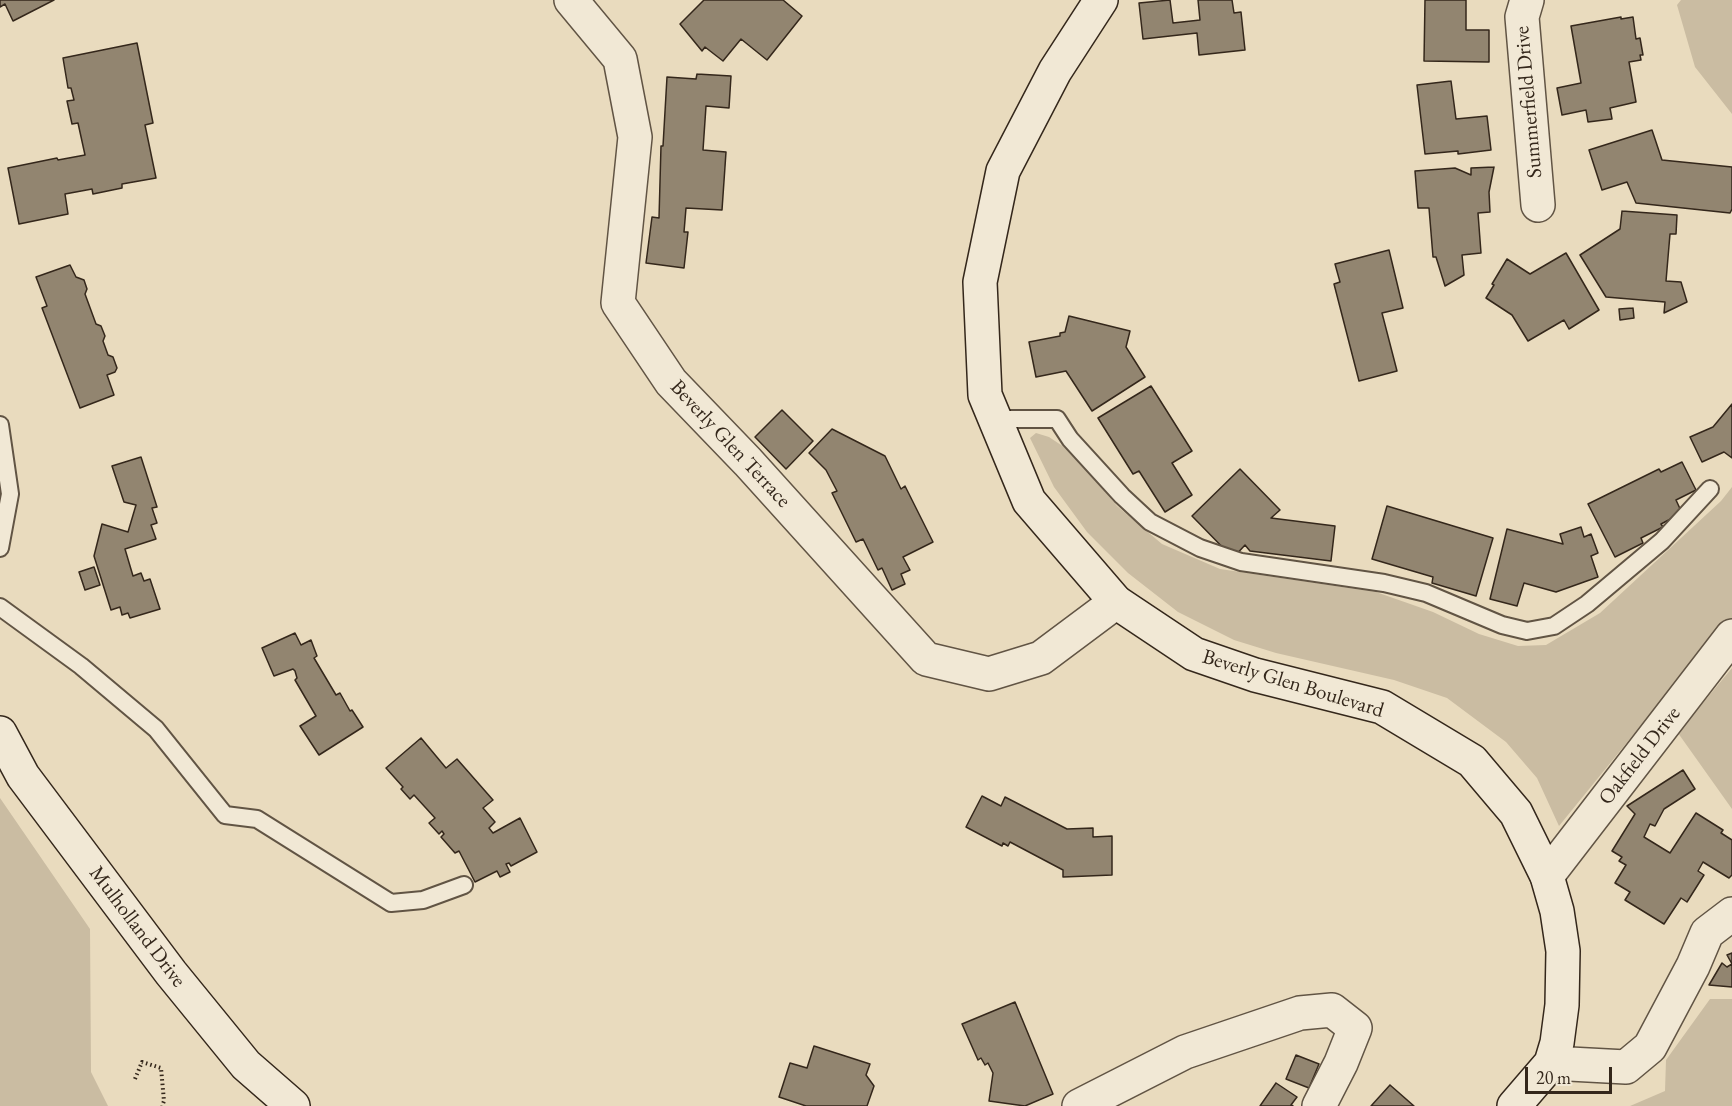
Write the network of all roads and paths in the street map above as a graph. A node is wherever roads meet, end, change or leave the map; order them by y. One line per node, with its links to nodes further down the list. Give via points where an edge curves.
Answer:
1 (571, 0): 9 (street, Beverly Glen Terrace, via 620,60 635,137 618,303 671,382 926,659 989,674 1041,658)
2 (1101, 0): 5 (street, Beverly Glen Boulevard, via 1055,71 1003,171 980,282 985,395)
3 (1527, 0): 4 (street, Summerfield Drive, via 1522,17)
4 (1538, 205)
5 (995, 419): 7 (lane, via 1057,419 1092,463 1150,522 1200,548 1241,562 1426,593 1502,625 1527,631 1554,626 1587,604 1662,541); 9 (street, Beverly Glen Boulevard, via 1029,501)
6 (0, 425): 8 (lane, via 10,494)
7 (1710, 489)
8 (0, 548)
9 (1116, 602): 13 (street, Beverly Glen Boulevard, via 1194,654 1255,675 1382,707 1472,761 1516,813)
10 (0, 607): 14 (lane, via 81,666 156,729 225,815 257,819 391,903 423,900)
11 (1732, 636): 13 (street, Oakfield Drive)
12 (0, 733): 19 (street, Mulholland Drive, via 22,776 171,973 246,1065)
13 (1547, 876): 16 (street, Beverly Glen Boulevard, via 1563,951 1562,1005)
14 (464, 885)
15 (1732, 914): 16 (street, via 1707,933 1650,1047 1626,1067)
16 (1551, 1063): 22 (street, Beverly Glen Boulevard)
17 (135, 1079): 18 (path, via 142,1062 161,1068)
18 (162, 1106)
19 (293, 1106)
20 (1079, 1106): 21 (street, via 1185,1052 1300,1013 1332,1010 1355,1028)
21 (1318, 1106)
22 (1514, 1106)

